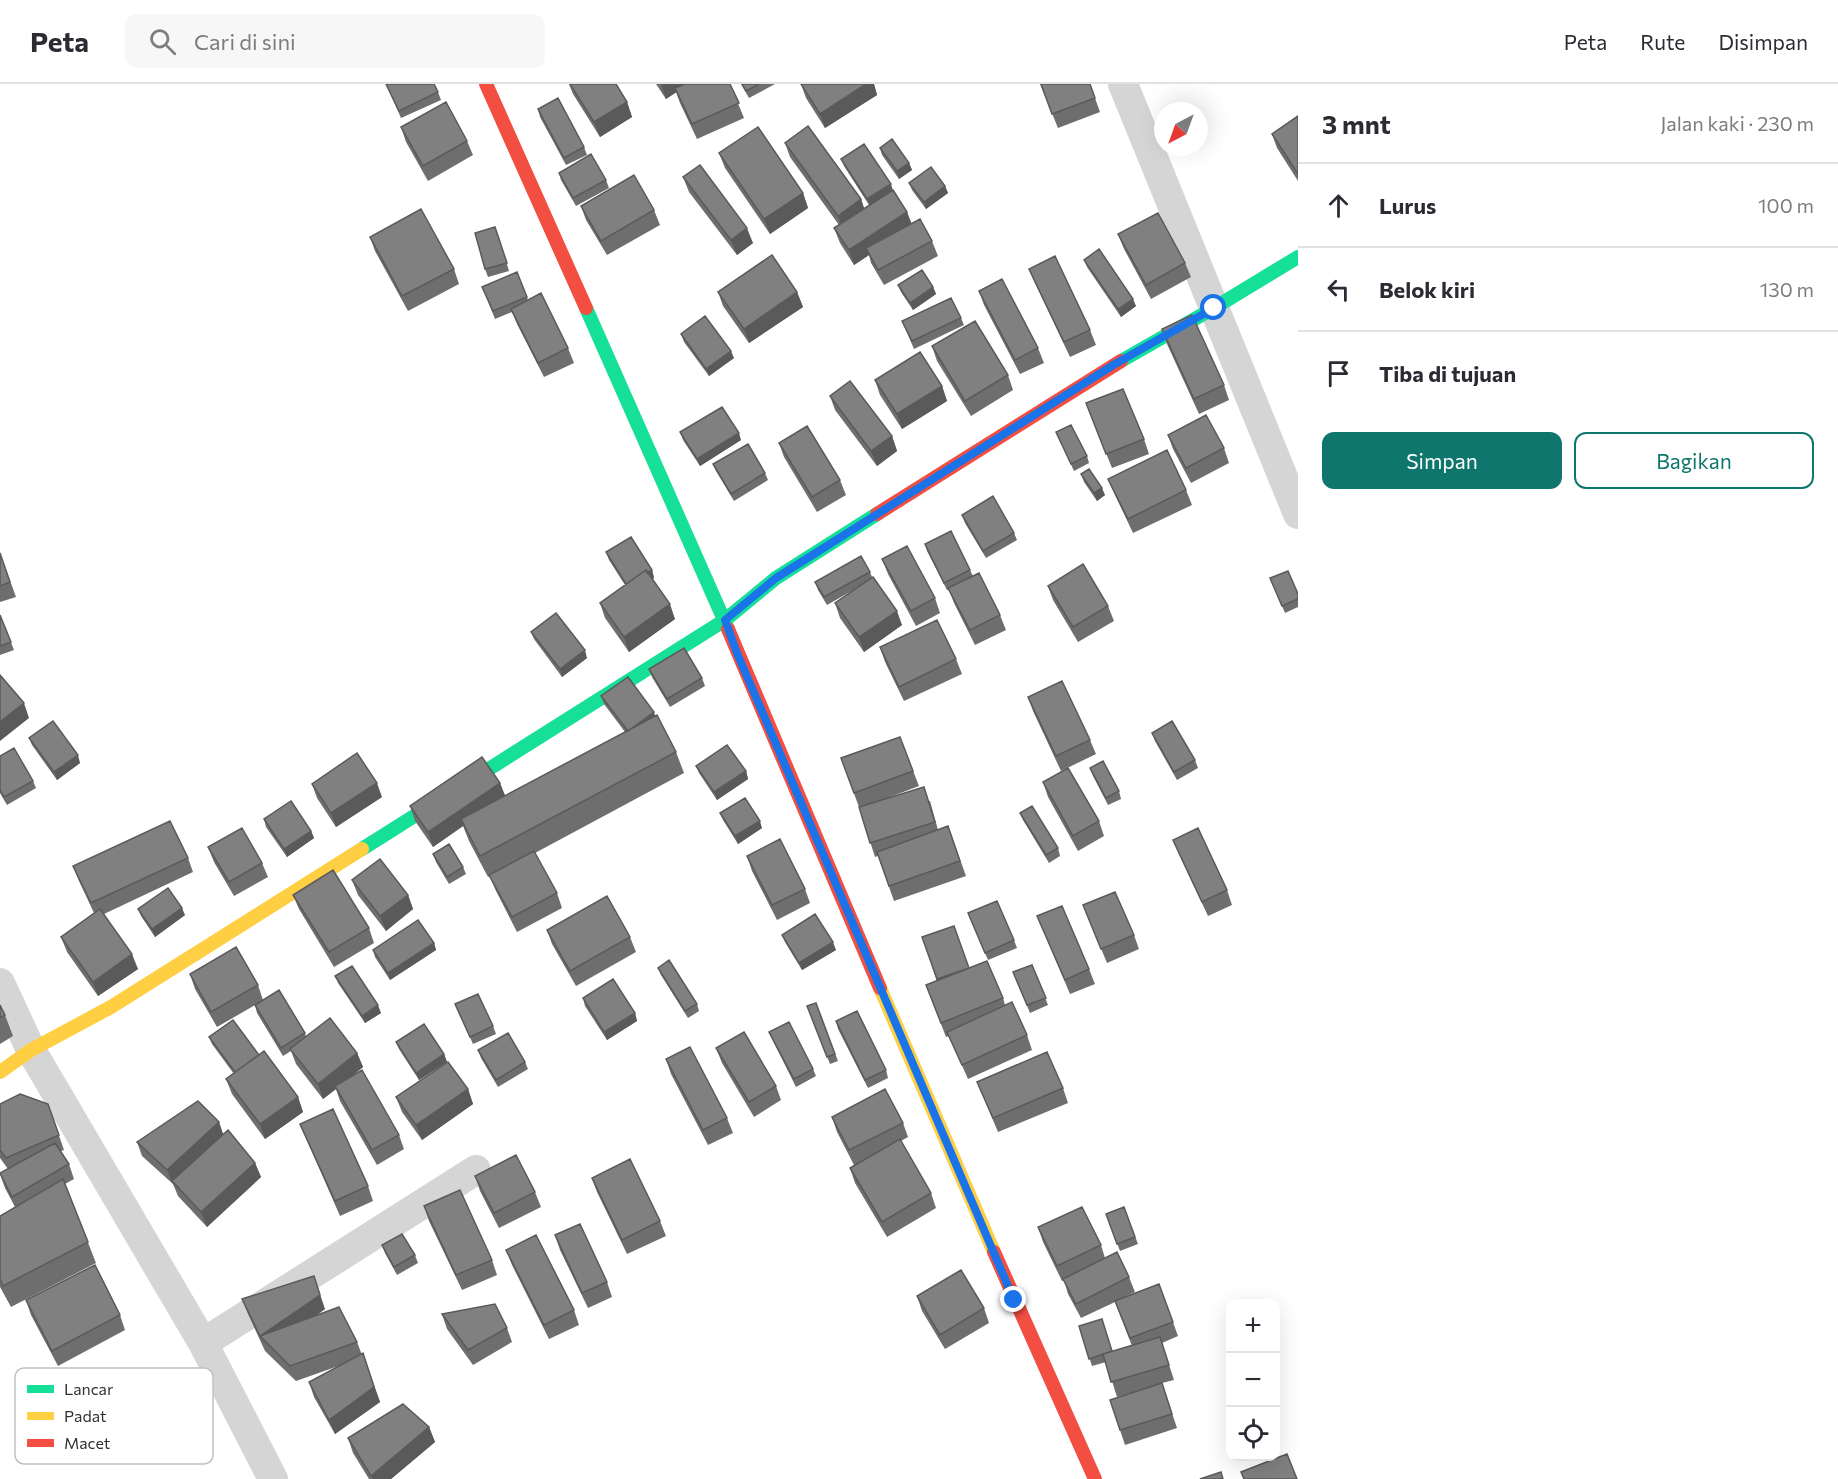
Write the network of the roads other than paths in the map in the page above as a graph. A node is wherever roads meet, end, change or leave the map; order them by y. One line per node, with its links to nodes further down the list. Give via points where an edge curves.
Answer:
1 (486, 84): 6 (street)
2 (1123, 84): 4 (street)
3 (1298, 257): 4 (street)
4 (1214, 308): 5 (street); 6 (street, via 1115,364 776,578)
5 (1298, 514)
6 (725, 620): 8 (street, via 111,1007); 13 (street, via 1014,1300)
7 (0, 983): 8 (street)
8 (31, 1050): 9 (street); 11 (street)
9 (0, 1072)
10 (476, 1170): 11 (street)
11 (203, 1343): 12 (street)
12 (273, 1479)
13 (1095, 1479)

